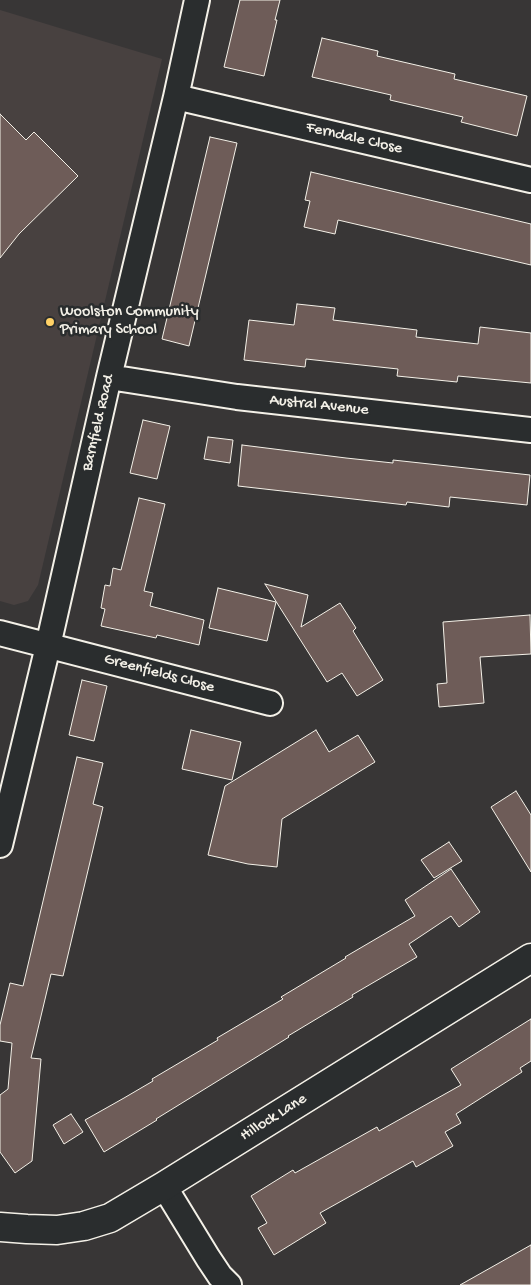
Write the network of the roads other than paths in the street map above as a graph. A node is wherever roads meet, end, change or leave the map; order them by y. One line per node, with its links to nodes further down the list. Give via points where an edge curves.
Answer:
1 (197, 0): 2 (street, Barnfield Road)
2 (176, 97): 3 (street, Ferndale Close); 4 (street, Barnfield Road)
3 (531, 180)
4 (109, 377): 5 (street, Austral Avenue, via 237,397); 7 (street, Barnfield Road)
5 (531, 430)
6 (0, 634): 7 (street, Greenfields Close)
7 (48, 646): 8 (street, Greenfields Close); 9 (street, Barnfield Road)
8 (270, 703)
9 (0, 845)
10 (531, 958): 11 (street, Hillock Lane)
11 (164, 1186): 12 (street, Hillock Lane, via 110,1218 84,1226 57,1230); 13 (street, via 208,1258)
12 (0, 1226)
13 (229, 1285)

